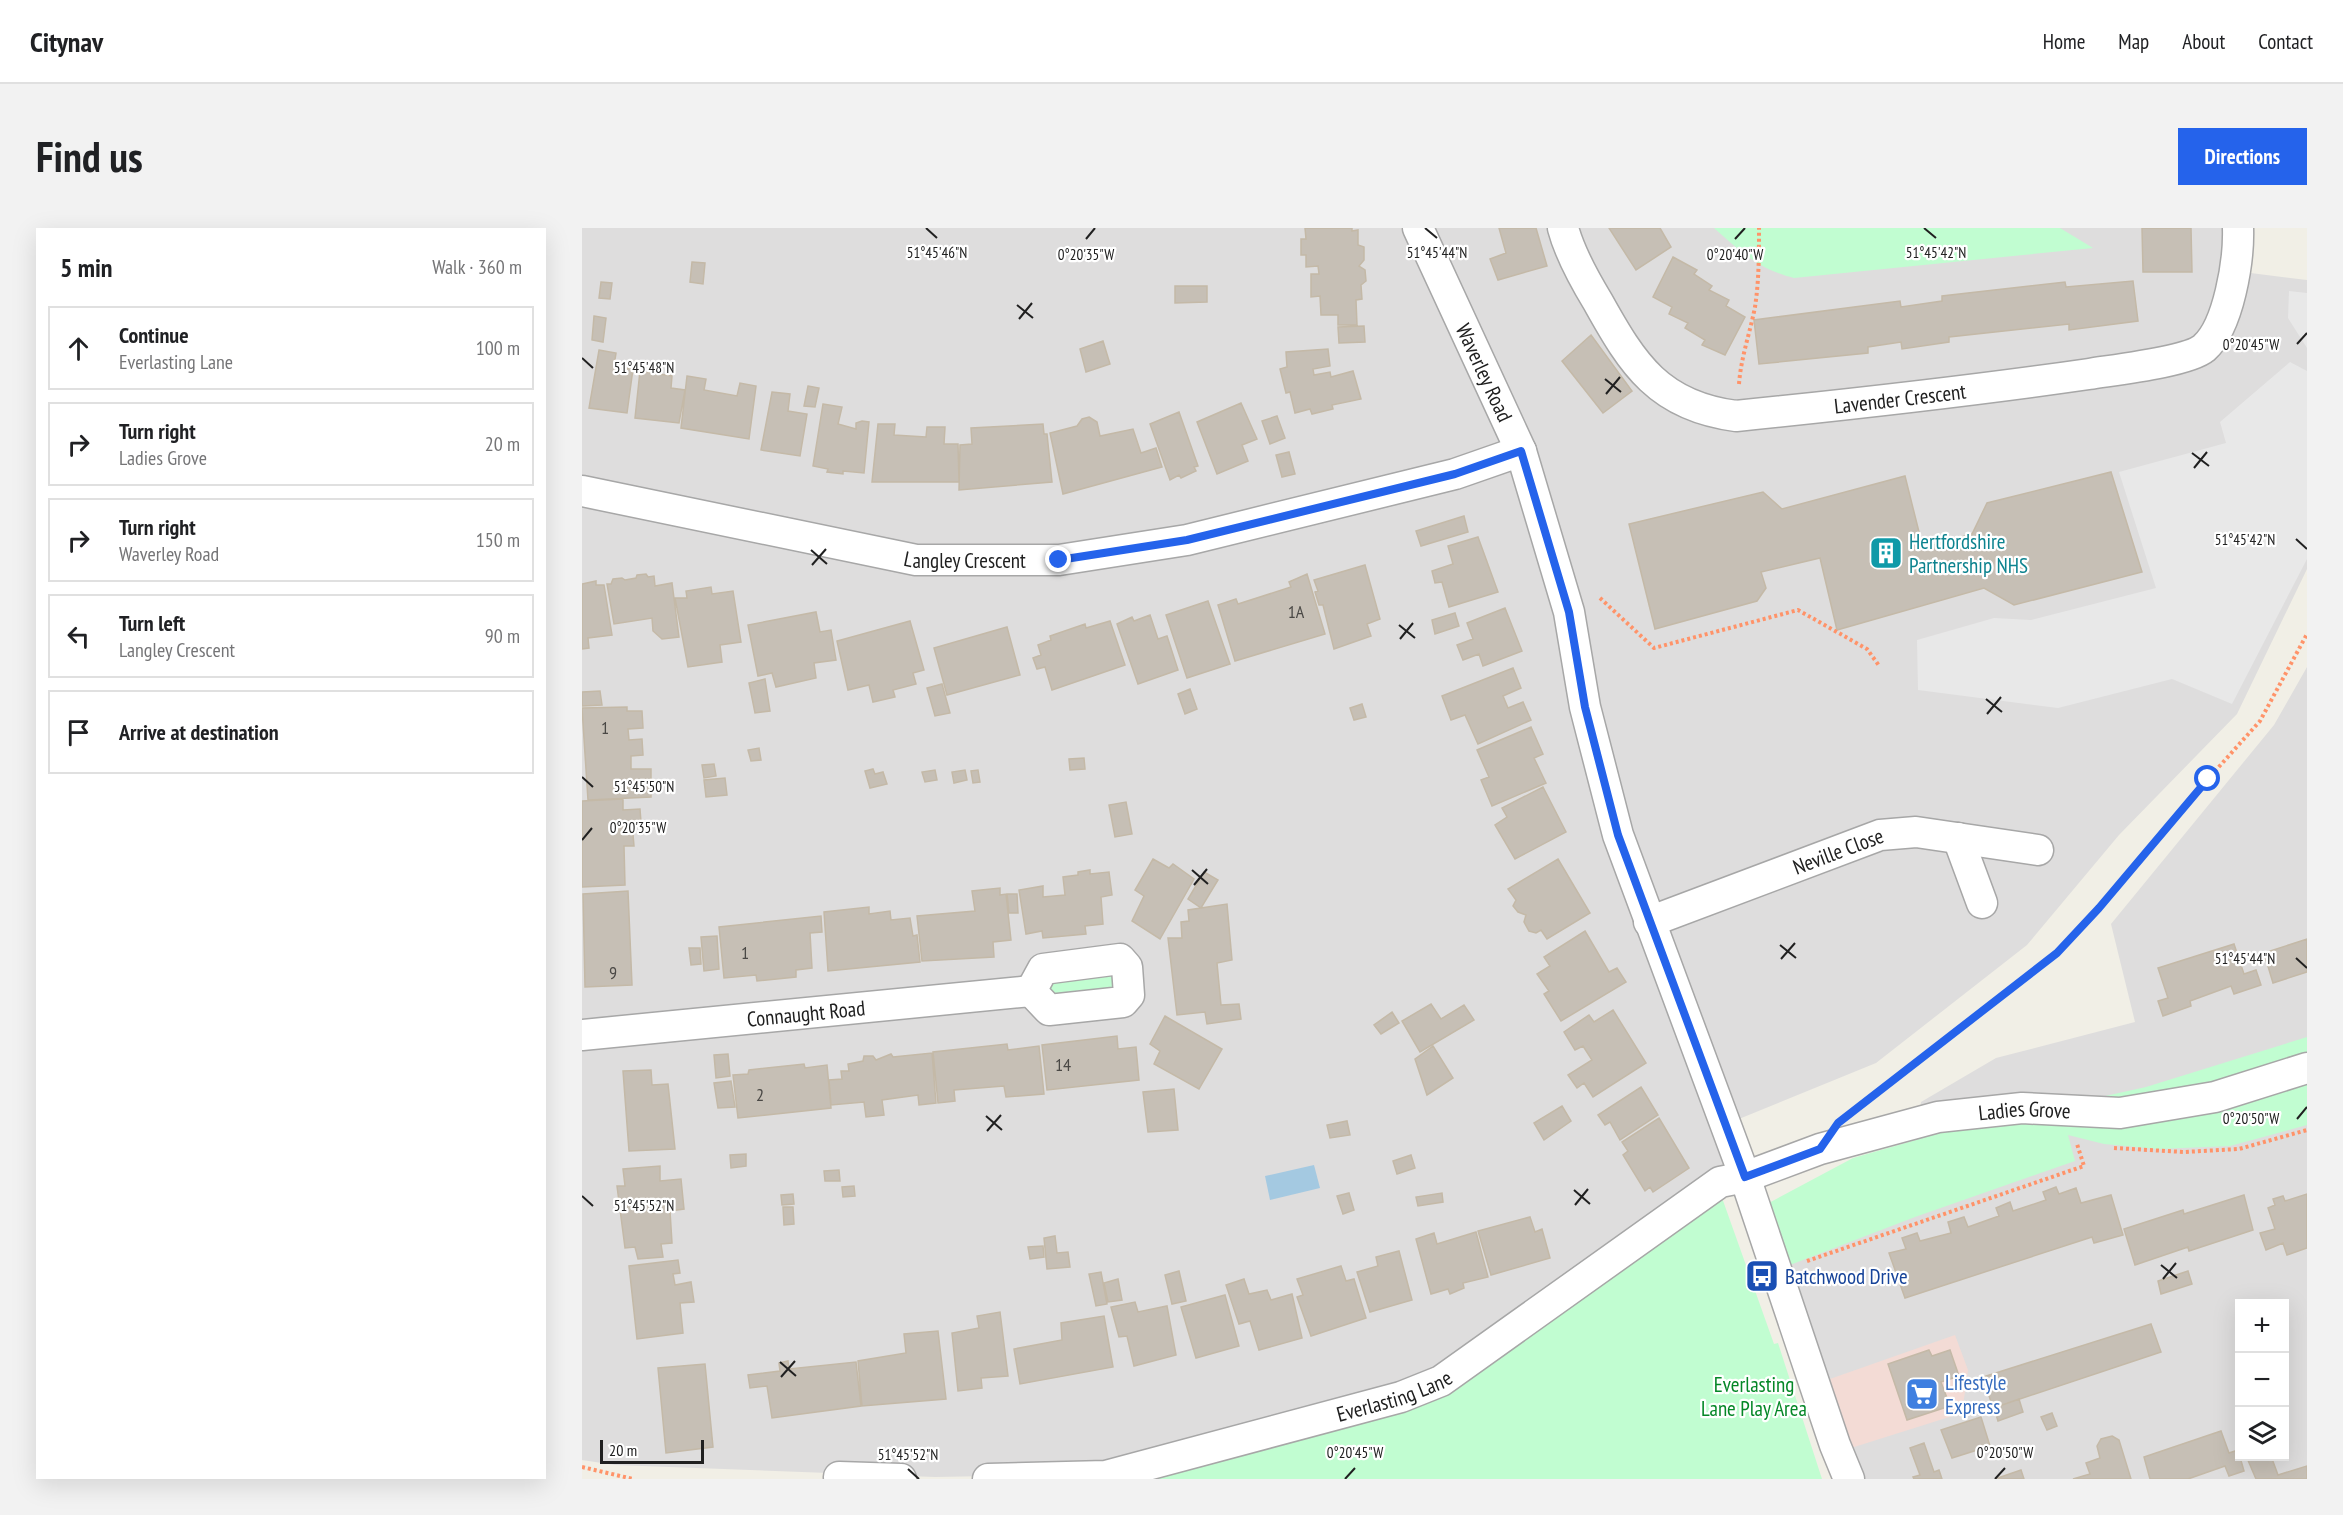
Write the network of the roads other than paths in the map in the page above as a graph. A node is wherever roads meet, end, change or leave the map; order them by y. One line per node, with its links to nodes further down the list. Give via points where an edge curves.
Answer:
1 (1418, 228): 4 (street, Waverley Road)
2 (1563, 228): 3 (street, Lavender Crescent, via 1585,279 1623,347 1644,373 1688,404 1711,413 1736,416 1948,394 2189,356 2203,348 2217,331 2231,288)
3 (2238, 228)
4 (1521, 451): 5 (street, Langley Crescent, via 1455,474 1187,540 1059,560 915,560); 10 (street, Waverley Road, via 1569,612 1585,707 1618,835)
5 (594, 493): 6 (street)
6 (582, 513)
7 (1958, 838): 8 (street, Neville Close); 9 (street); 10 (street, Neville Close, via 1916,832 1880,835)
8 (2038, 850)
9 (1982, 903)
10 (1649, 922): 14 (street, Waverley Road)
11 (1031, 991): 12 (street, Connaught Road)
12 (582, 1035)
13 (2307, 1068): 14 (street, Ladies Grove, via 2215,1097 2120,1113 2022,1108 1938,1117 1820,1149)
14 (1745, 1177): 17 (street, Everlasting Lane, via 1720,1182 1441,1381 1401,1397 1106,1476); 18 (street, Waverley Road)
15 (839, 1477): 16 (street)
16 (901, 1479)
17 (988, 1479)
18 (1849, 1479)

